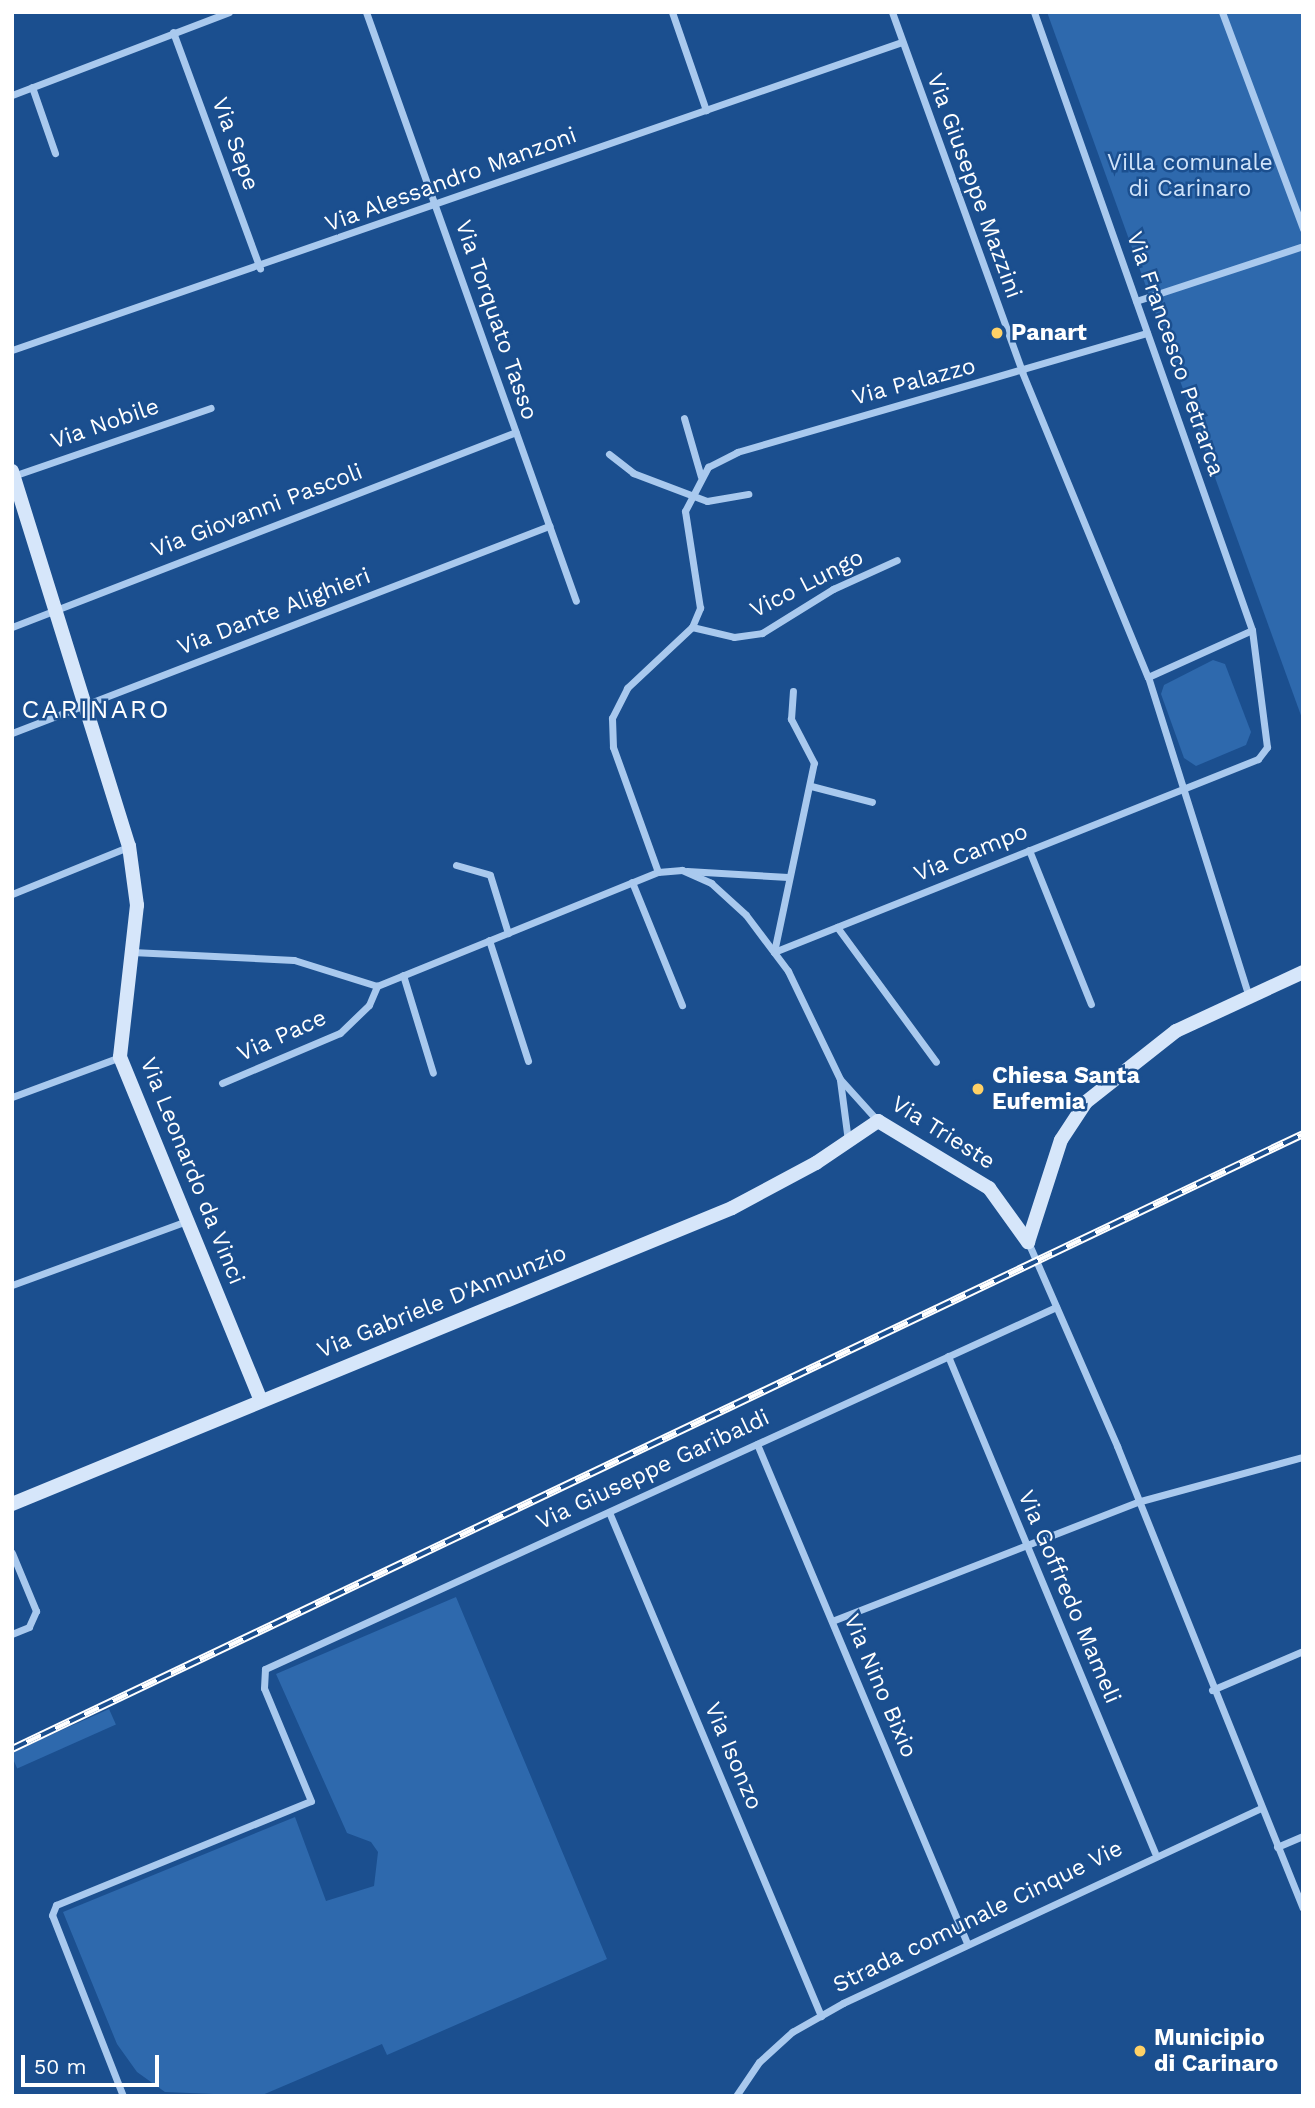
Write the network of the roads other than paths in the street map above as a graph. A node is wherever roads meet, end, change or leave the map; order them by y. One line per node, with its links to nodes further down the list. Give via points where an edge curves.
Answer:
1 (229, 12): 7 (street)
2 (366, 12): 13 (street, Via Torquato Tasso)
3 (672, 12): 11 (street)
4 (892, 12): 8 (street, Via Giuseppe Mazzini)
5 (1034, 12): 17 (street, Via Francesco Petrarca)
6 (1222, 12): 14 (street)
7 (173, 32): 9 (street); 16 (street, Via Sepe)
8 (902, 42): 11 (street, Via Alessandro Manzoni); 20 (street, Via Giuseppe Mazzini)
9 (32, 87): 10 (street); 12 (street)
10 (12, 95)
11 (706, 110): 13 (street, Via Alessandro Manzoni)
12 (55, 153)
13 (435, 205): 16 (street, Via Alessandro Manzoni); 23 (street, Via Torquato Tasso)
14 (1303, 229)
15 (1303, 246): 17 (street)
16 (260, 268): 19 (street, Via Alessandro Manzoni)
17 (1136, 301): 18 (street, Via Francesco Petrarca)
18 (1147, 333): 20 (street, Via Palazzo); 35 (street, Via Francesco Petrarca)
19 (12, 350)
20 (1022, 372): 26 (street, Via Palazzo, via 737,452); 36 (street, Via Giuseppe Mazzini)
21 (211, 408): 25 (street, Via Nobile)
22 (684, 418): 26 (street)
23 (516, 432): 29 (street, Via Torquato Tasso); 32 (street, Via Giovanni Pascoli)
24 (609, 454): 27 (street, via 633,473)
25 (13, 474): 32 (street, Via Leonardo da Vinci)
26 (700, 479): 27 (street, Via Palazzo)
27 (689, 494): 28 (street, via 707,501); 34 (street, via 685,511 700,608)
28 (748, 494)
29 (549, 526): 31 (street, Via Torquato Tasso); 38 (street, Via Dante Alighieri)
30 (897, 560): 34 (street, Vico Lungo, via 833,589 762,634 734,637)
31 (576, 601)
32 (57, 609): 33 (street, Via Giovanni Pascoli); 38 (street, Via Leonardo da Vinci)
33 (12, 626)
34 (692, 627): 47 (street, via 627,688 612,718 613,747)
35 (1252, 629): 36 (street); 41 (street, Via Francesco Petrarca, via 1267,747 1258,759)
36 (1148, 677): 41 (street, Via Giuseppe Mazzini)
37 (793, 691): 40 (street, via 791,719 814,763)
38 (88, 705): 39 (street, Via Dante Alighieri); 43 (street, Via Leonardo da Vinci)
39 (12, 733)
40 (811, 786): 42 (street); 48 (street)
41 (1182, 790): 44 (street, Via Campo); 59 (street, Via Giuseppe Mazzini)
42 (872, 802)
43 (130, 846): 50 (street); 54 (street, Via Leonardo da Vinci, via 137,905)
44 (1029, 850): 51 (street, Via Campo); 60 (street)
45 (456, 865): 52 (street, via 490,875)
46 (682, 870): 47 (street); 48 (street); 55 (street, Via Trieste, via 711,883)
47 (659, 872): 49 (street)
48 (788, 877): 55 (street)
49 (632, 883): 52 (street); 61 (street)
50 (12, 894)
51 (837, 928): 55 (street, Via Campo); 64 (street)
52 (509, 933): 53 (street)
53 (489, 940): 57 (street); 63 (street)
54 (132, 951): 58 (street, via 294,960); 62 (street, Via Leonardo da Vinci)
55 (774, 953): 66 (street, Via Trieste)
56 (1303, 972): 59 (street)
57 (403, 975): 58 (street); 65 (street)
58 (377, 986): 67 (street, Via Pace, via 369,1005 340,1033)
59 (1249, 997): 72 (street, via 1176,1031 1086,1102 1061,1140)
60 (1091, 1004)
61 (682, 1005)
62 (120, 1057): 68 (street); 71 (street, Via Leonardo da Vinci)
63 (528, 1061)
64 (936, 1062)
65 (433, 1073)
66 (840, 1079): 69 (street, Via Trieste); 70 (street)
67 (222, 1083)
68 (12, 1097)
69 (878, 1121): 70 (street, Via Gabriele D'Annunzio); 72 (street, Via Trieste, via 989,1188)
70 (848, 1141): 76 (street, Via Gabriele D'Annunzio, via 732,1208)
71 (187, 1221): 73 (street); 76 (street, Via Leonardo da Vinci)
72 (1028, 1242): 74 (street)
73 (12, 1285)
74 (1056, 1307): 75 (street, Via Giuseppe Garibaldi); 79 (street)
75 (948, 1356): 77 (street, Via Giuseppe Garibaldi); 82 (street, Via Goffredo Mameli)
76 (261, 1401): 80 (street, Via Gabriele D'Annunzio)
77 (757, 1444): 81 (street, Via Giuseppe Garibaldi); 84 (street, Via Nino Bixio)
78 (1303, 1457): 79 (street)
79 (1137, 1502): 82 (street); 87 (street)
80 (12, 1504)
81 (609, 1511): 94 (street, Via Isonzo); 95 (street, Via Giuseppe Garibaldi, via 265,1669 264,1688 311,1801 56,1905 52,1914)
82 (1027, 1545): 84 (street); 91 (street, Via Goffredo Mameli)
83 (12, 1553): 85 (street, via 36,1611 29,1627)
84 (832, 1621): 93 (street, Via Nino Bixio)
85 (12, 1634)
86 (1303, 1651): 87 (street)
87 (1212, 1690): 88 (street)
88 (1261, 1808): 90 (street); 91 (street, Strada comunale Cinque Vie)
89 (1303, 1836): 90 (street)
90 (1277, 1847): 92 (street)
91 (1155, 1853): 93 (street, Strada comunale Cinque Vie)
92 (1303, 1908)
93 (967, 1943): 94 (street, Strada comunale Cinque Vie)
94 (821, 2016): 96 (street, Strada comunale Cinque Vie, via 758,2062)
95 (123, 2096)
96 (736, 2096)

